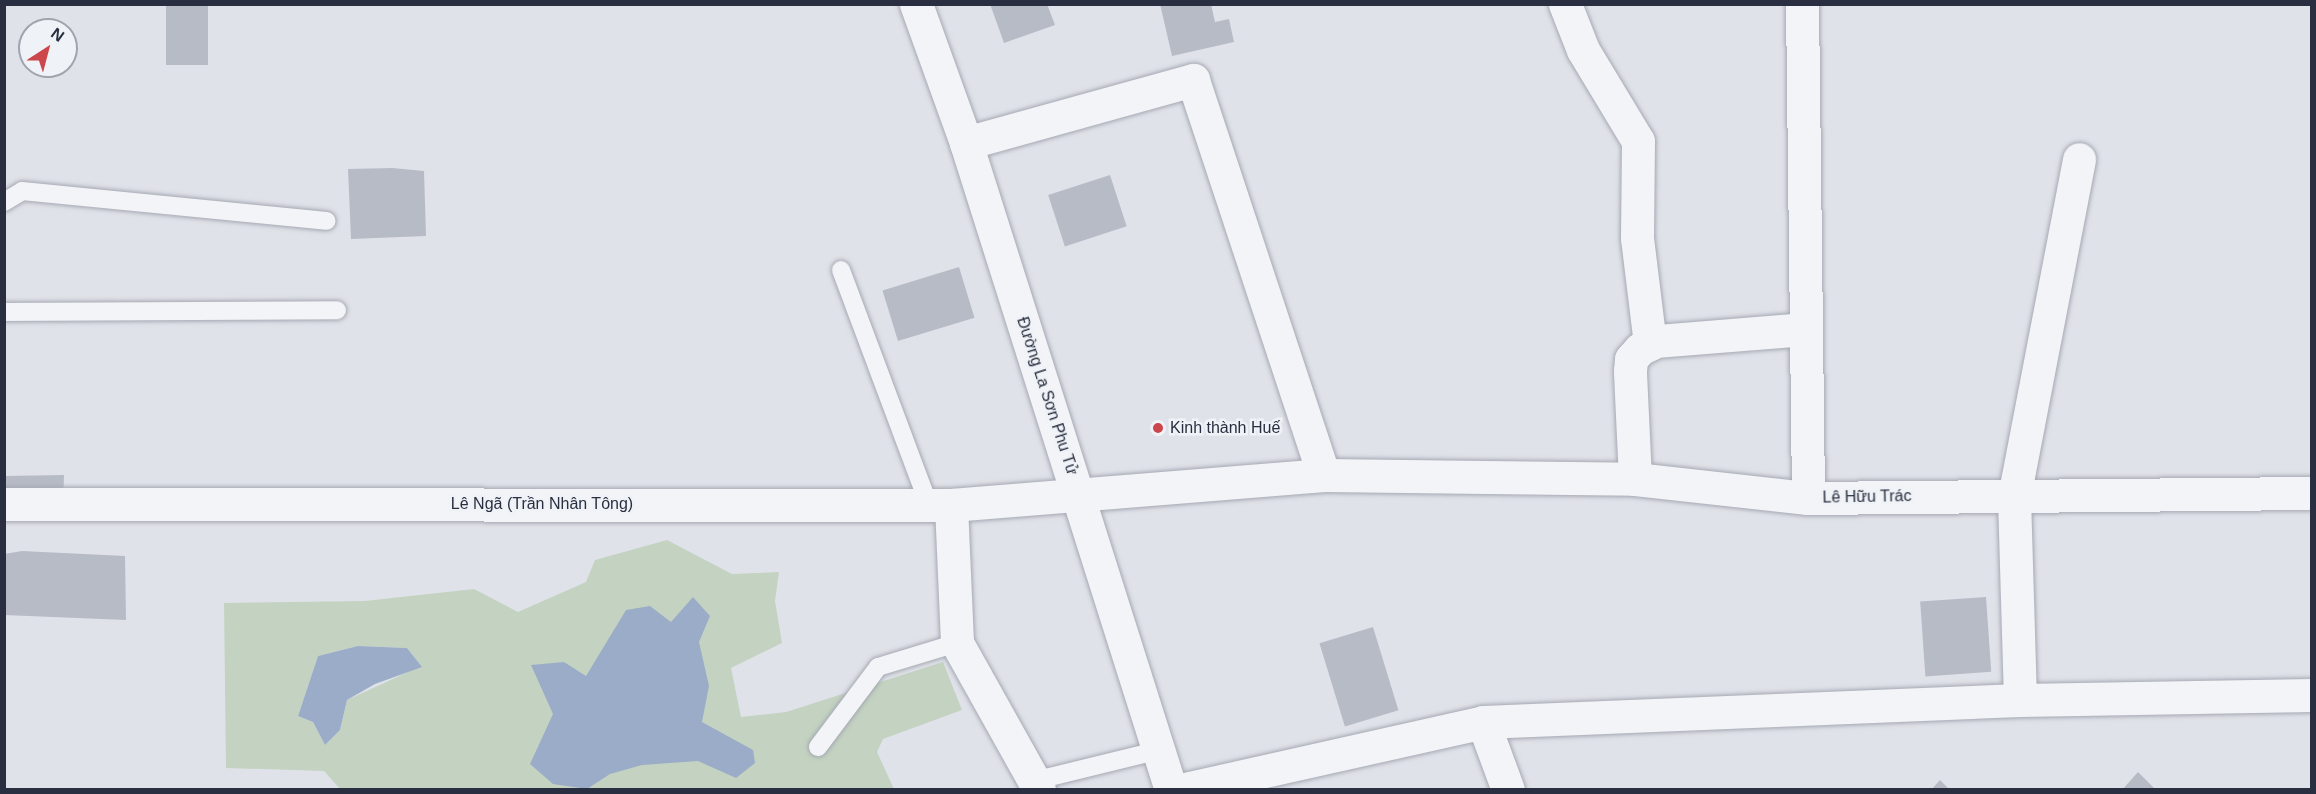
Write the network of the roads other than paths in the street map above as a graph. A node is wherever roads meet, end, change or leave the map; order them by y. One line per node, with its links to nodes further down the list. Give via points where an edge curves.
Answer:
1 (916, 4): 4 (street, Đường La Sơn Phu Tử)
2 (1565, 4): 12 (street, via 1583,50 1638,141 1637,238)
3 (1802, 4): 11 (street, Lê Hữu Trác)
4 (966, 143): 13 (street, via 1193,80); 16 (street, Đường La Sơn Phu Tử)
5 (2079, 159): 17 (street)
6 (4, 202): 7 (lane, via 22,191)
7 (327, 221)
8 (841, 270): 20 (lane)
9 (337, 310): 10 (lane)
10 (4, 312)
11 (1805, 329): 12 (street); 18 (street, Lê Hữu Trác)
12 (1650, 344): 14 (street, via 1633,356 1630,371)
13 (1324, 475): 14 (street, Lê Ngã (Trần Nhân Tông)); 16 (street, Lê Ngã (Trần Nhân Tông))
14 (1635, 479): 18 (street, Lê Ngã (Trần Nhân Tông))
15 (2312, 493): 17 (street, Lê Hữu Trác)
16 (1079, 496): 20 (street, Lê Ngã (Trần Nhân Tông)); 26 (street, Đường La Sơn Phu Tử)
17 (2014, 497): 18 (street, Lê Hữu Trác); 23 (street)
18 (1808, 498)
19 (4, 504): 20 (street, Lê Ngã (Trần Nhân Tông))
20 (940, 504): 21 (street)
21 (957, 643): 25 (lane, via 878,667); 27 (street)
22 (2312, 695): 23 (street)
23 (2020, 700): 24 (street)
24 (1482, 722): 29 (street); 30 (street)
25 (818, 747)
26 (1160, 750): 27 (lane); 28 (street, Đường La Sơn Phu Tử)
27 (1038, 785)
28 (1171, 789)
29 (1180, 789)
30 (1508, 789)

